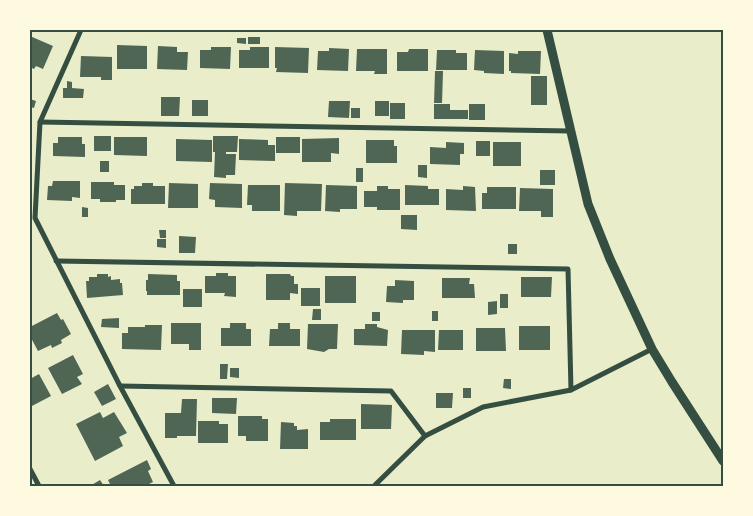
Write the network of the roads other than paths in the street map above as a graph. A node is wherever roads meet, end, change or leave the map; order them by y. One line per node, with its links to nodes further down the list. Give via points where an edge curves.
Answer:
1 (81, 30): 3 (street)
2 (547, 30): 4 (street)
3 (40, 122): 4 (street); 5 (street)
4 (571, 131): 7 (street, via 588,204)
5 (33, 218): 6 (street)
6 (56, 261): 8 (street); 9 (street, via 568,269)
7 (652, 349): 9 (street); 11 (street)
8 (120, 386): 10 (street, via 391,391); 14 (street)
9 (571, 390): 10 (street, via 484,407)
10 (425, 436): 15 (street)
11 (723, 461)
12 (30, 469): 13 (street)
13 (39, 486)
14 (174, 486)
15 (374, 486)

